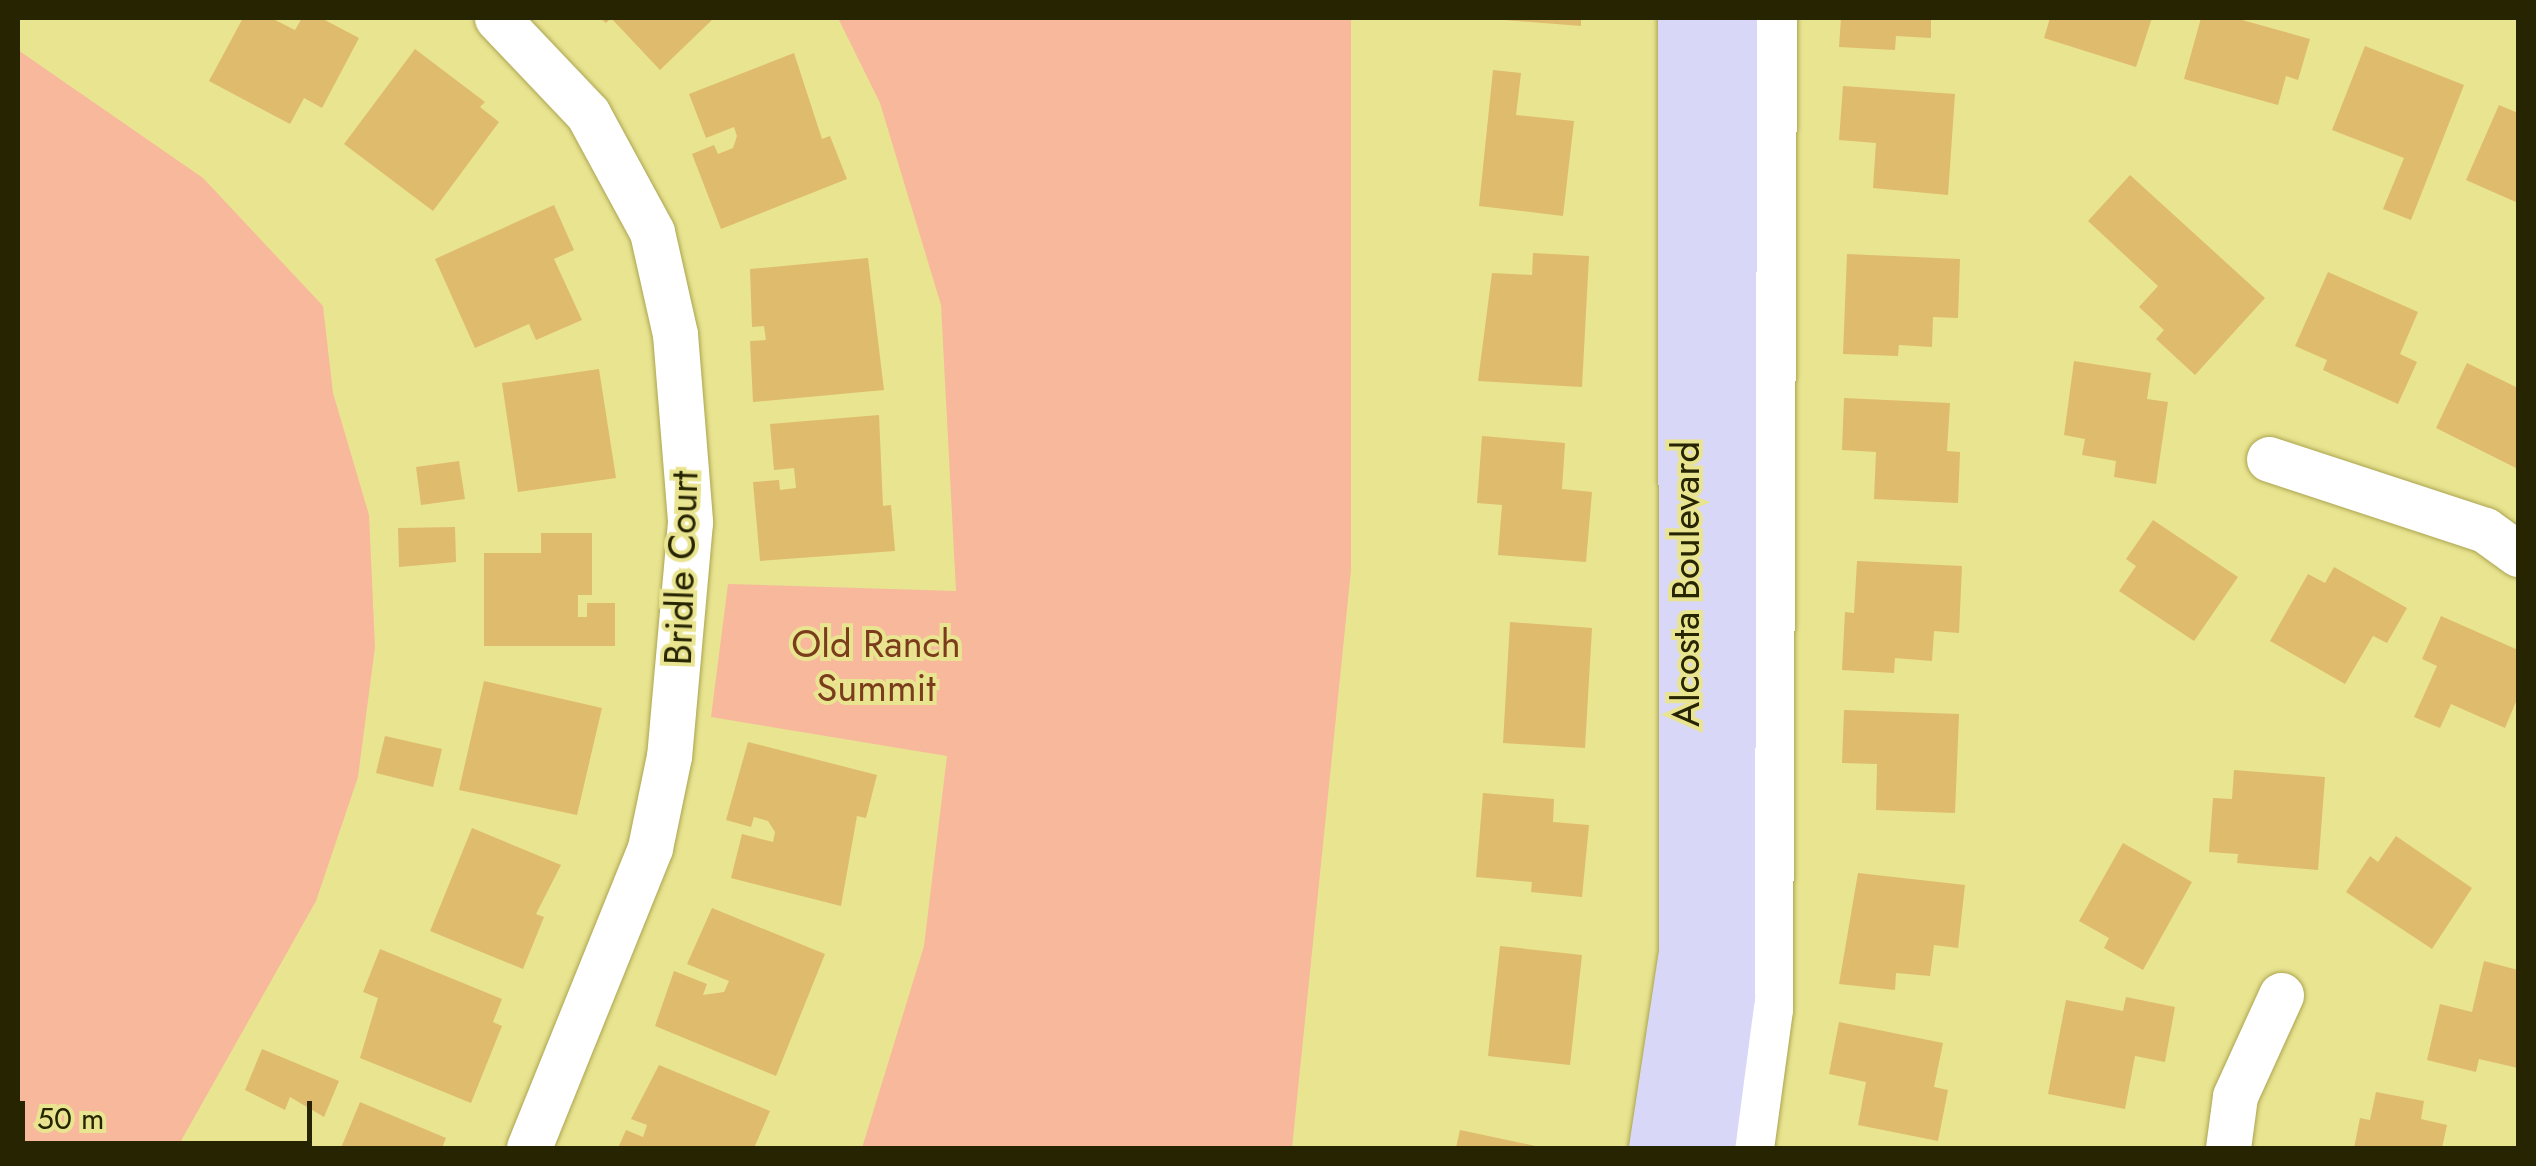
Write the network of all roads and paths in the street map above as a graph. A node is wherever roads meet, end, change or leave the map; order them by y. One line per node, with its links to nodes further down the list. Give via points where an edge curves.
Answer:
1 (497, 18): 8 (street, Bridle Court, via 588,114 652,232 676,334 690,522 669,756 650,848)
2 (1685, 18): 9 (main road, Alcosta Boulevard, via 1686,952)
3 (1729, 18): 10 (main road, Alcosta Boulevard, via 1727,996)
4 (1774, 18): 11 (street, via 1770,1009)
5 (2268, 459): 6 (street, via 2485,530)
6 (2518, 554)
7 (2282, 995): 12 (street, via 2235,1096)
8 (528, 1148)
9 (1656, 1148)
10 (1708, 1148)
11 (1752, 1148)
12 (2228, 1148)

